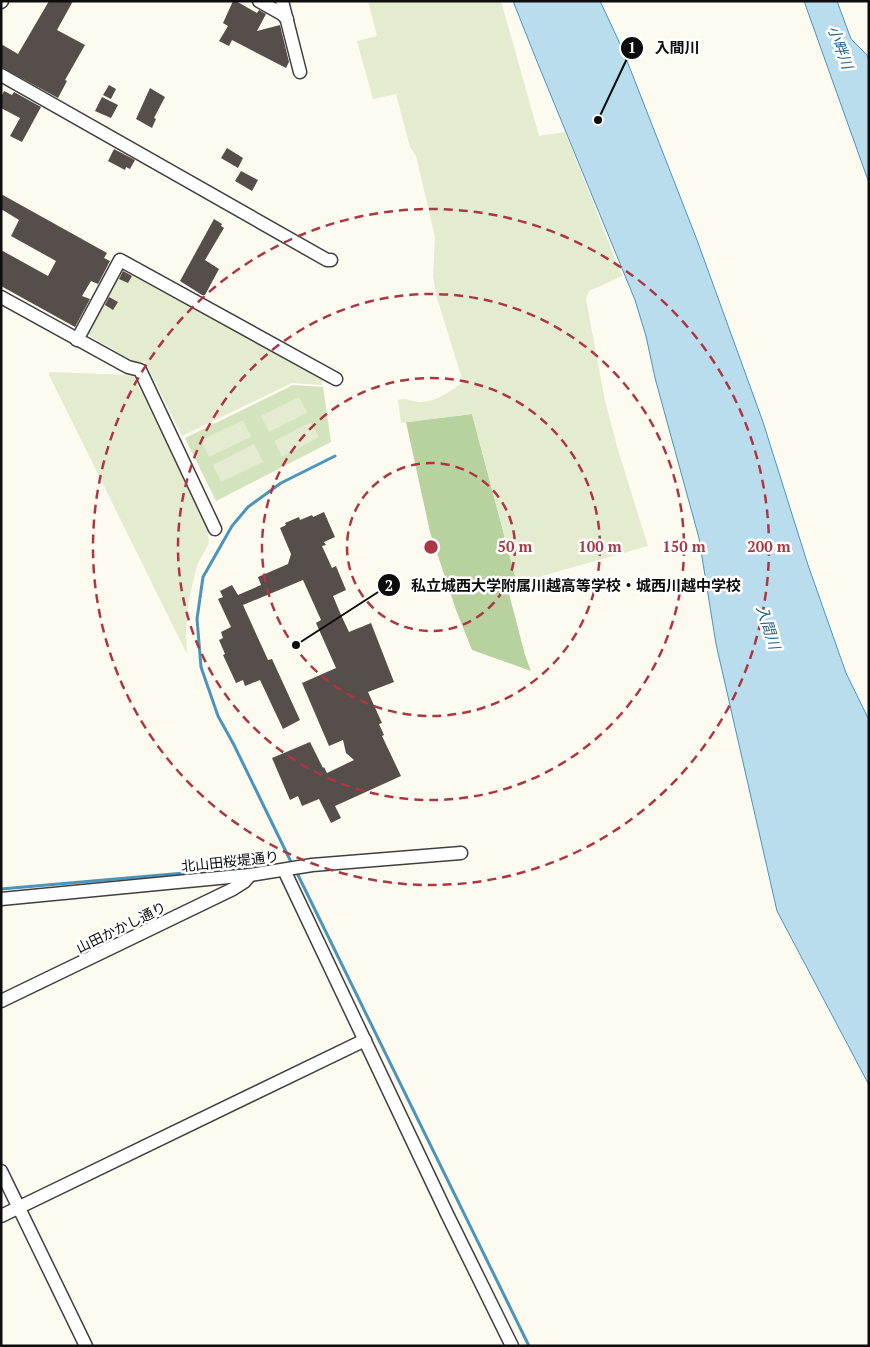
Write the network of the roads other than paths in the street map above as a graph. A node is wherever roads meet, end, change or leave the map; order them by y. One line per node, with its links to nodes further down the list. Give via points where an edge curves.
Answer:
1 (259, 1): 3 (street)
2 (282, 1): 3 (street)
3 (287, 19): 4 (street)
4 (300, 72)
5 (1, 75): 6 (street)
6 (331, 260)
7 (1, 297): 8 (street)
8 (77, 340): 9 (street, via 120,260); 10 (street, via 140,370)
9 (336, 379)
10 (215, 530)
11 (461, 853): 12 (street, 北山田桜堤通り)
12 (284, 870): 13 (street, 北山田桜堤通り); 16 (street)
13 (250, 875): 14 (street, 北山田桜堤通り); 15 (street, 山田かかし通り, via 233,889)
14 (1, 899)
15 (1, 1001)
16 (365, 1040): 18 (street); 21 (street)
17 (1, 1171): 18 (street)
18 (19, 1208): 19 (street); 20 (street)
19 (1, 1216)
20 (86, 1346)
21 (512, 1346)

